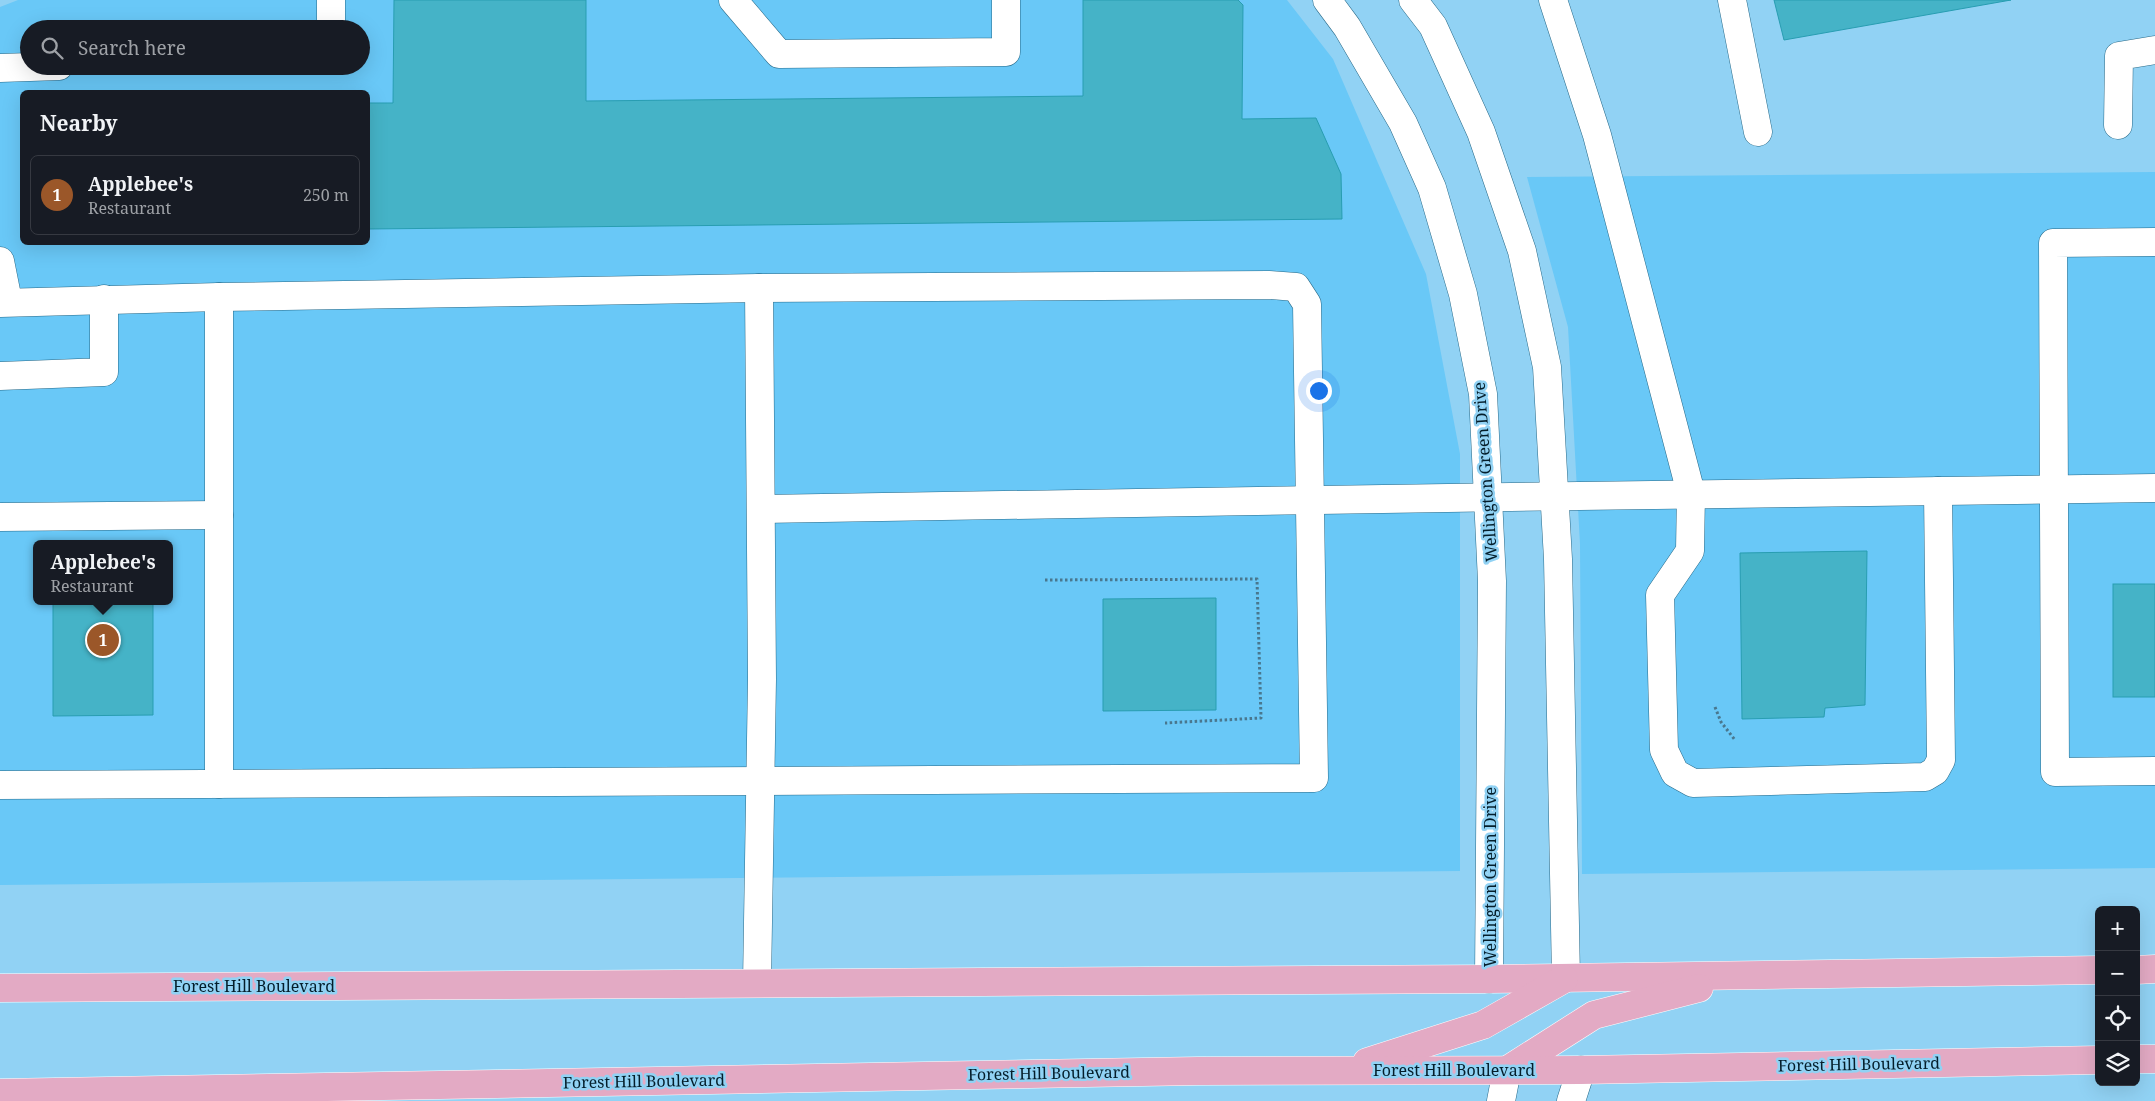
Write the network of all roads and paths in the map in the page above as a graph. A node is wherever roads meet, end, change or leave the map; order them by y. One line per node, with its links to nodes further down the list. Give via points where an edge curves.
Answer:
1 (330, 0): 8 (street)
2 (733, 0): 3 (street, via 779,54 1006,52)
3 (1006, 0)
4 (1327, 0): 26 (street, Wellington Green Drive, via 1347,27 1403,123 1432,188 1463,294 1483,394)
5 (1413, 0): 25 (street, via 1433,26 1481,132 1522,251 1547,367)
6 (1553, 0): 24 (street, via 1597,135)
7 (1732, 0): 13 (street)
8 (331, 20)
9 (2155, 50): 12 (street, via 2119,56)
10 (20, 67): 11 (street)
11 (0, 68)
12 (2118, 125)
13 (1758, 132)
14 (2155, 242): 22 (street, via 2053,243)
15 (0, 261): 19 (street)
16 (759, 288): 17 (street); 27 (street, via 1269,285 1296,288 1307,304); 28 (street)
17 (220, 297): 18 (street); 29 (street)
18 (104, 299): 19 (street); 20 (street, via 104,372)
19 (4, 302)
20 (0, 376)
21 (2155, 488): 22 (street)
22 (2054, 489): 23 (street); 35 (street, via 2055,772)
23 (1938, 490): 24 (street); 24 (street, via 1941,760 1935,771 1926,777 1693,784 1675,773 1664,750 1660,595 1690,551)
24 (1692, 494): 25 (street)
25 (1554, 495): 26 (street); 44 (street)
26 (1488, 497): 27 (street); 43 (street, Wellington Green Drive, via 1492,581)
27 (1310, 502): 28 (street); 36 (street, via 1314,778)
28 (762, 509): 36 (street)
29 (219, 515): 30 (street); 37 (street)
30 (0, 517)
31 (1046, 580): 33 (path, via 1257,579 1261,718)
32 (1715, 707): 34 (path, via 1721,722)
33 (1164, 723)
34 (1735, 740)
35 (2155, 771)
36 (761, 780): 37 (street); 45 (street)
37 (219, 784): 38 (street)
38 (0, 785)
39 (2155, 969): 41 (main road)
40 (2095, 970): 42 (main road, Forest Hill Boulevard)
41 (2140, 970)
42 (1764, 975): 44 (main road, Forest Hill Boulevard); 51 (main road, via 1667,995 1594,1015)
43 (1489, 978): 44 (main road, Forest Hill Boulevard); 45 (main road, Forest Hill Boulevard)
44 (1566, 978): 50 (main road, via 1483,1024)
45 (757, 983): 46 (main road, Forest Hill Boulevard)
46 (0, 988)
47 (2140, 1059): 48 (main road)
48 (2155, 1059)
49 (2095, 1060): 52 (main road, Forest Hill Boulevard)
50 (1342, 1070): 51 (main road, Forest Hill Boulevard); 53 (main road, Forest Hill Boulevard)
51 (1507, 1070): 52 (main road, Forest Hill Boulevard); 54 (street)
52 (1580, 1070): 55 (street)
53 (0, 1093)
54 (1501, 1101)
55 (1571, 1101)

